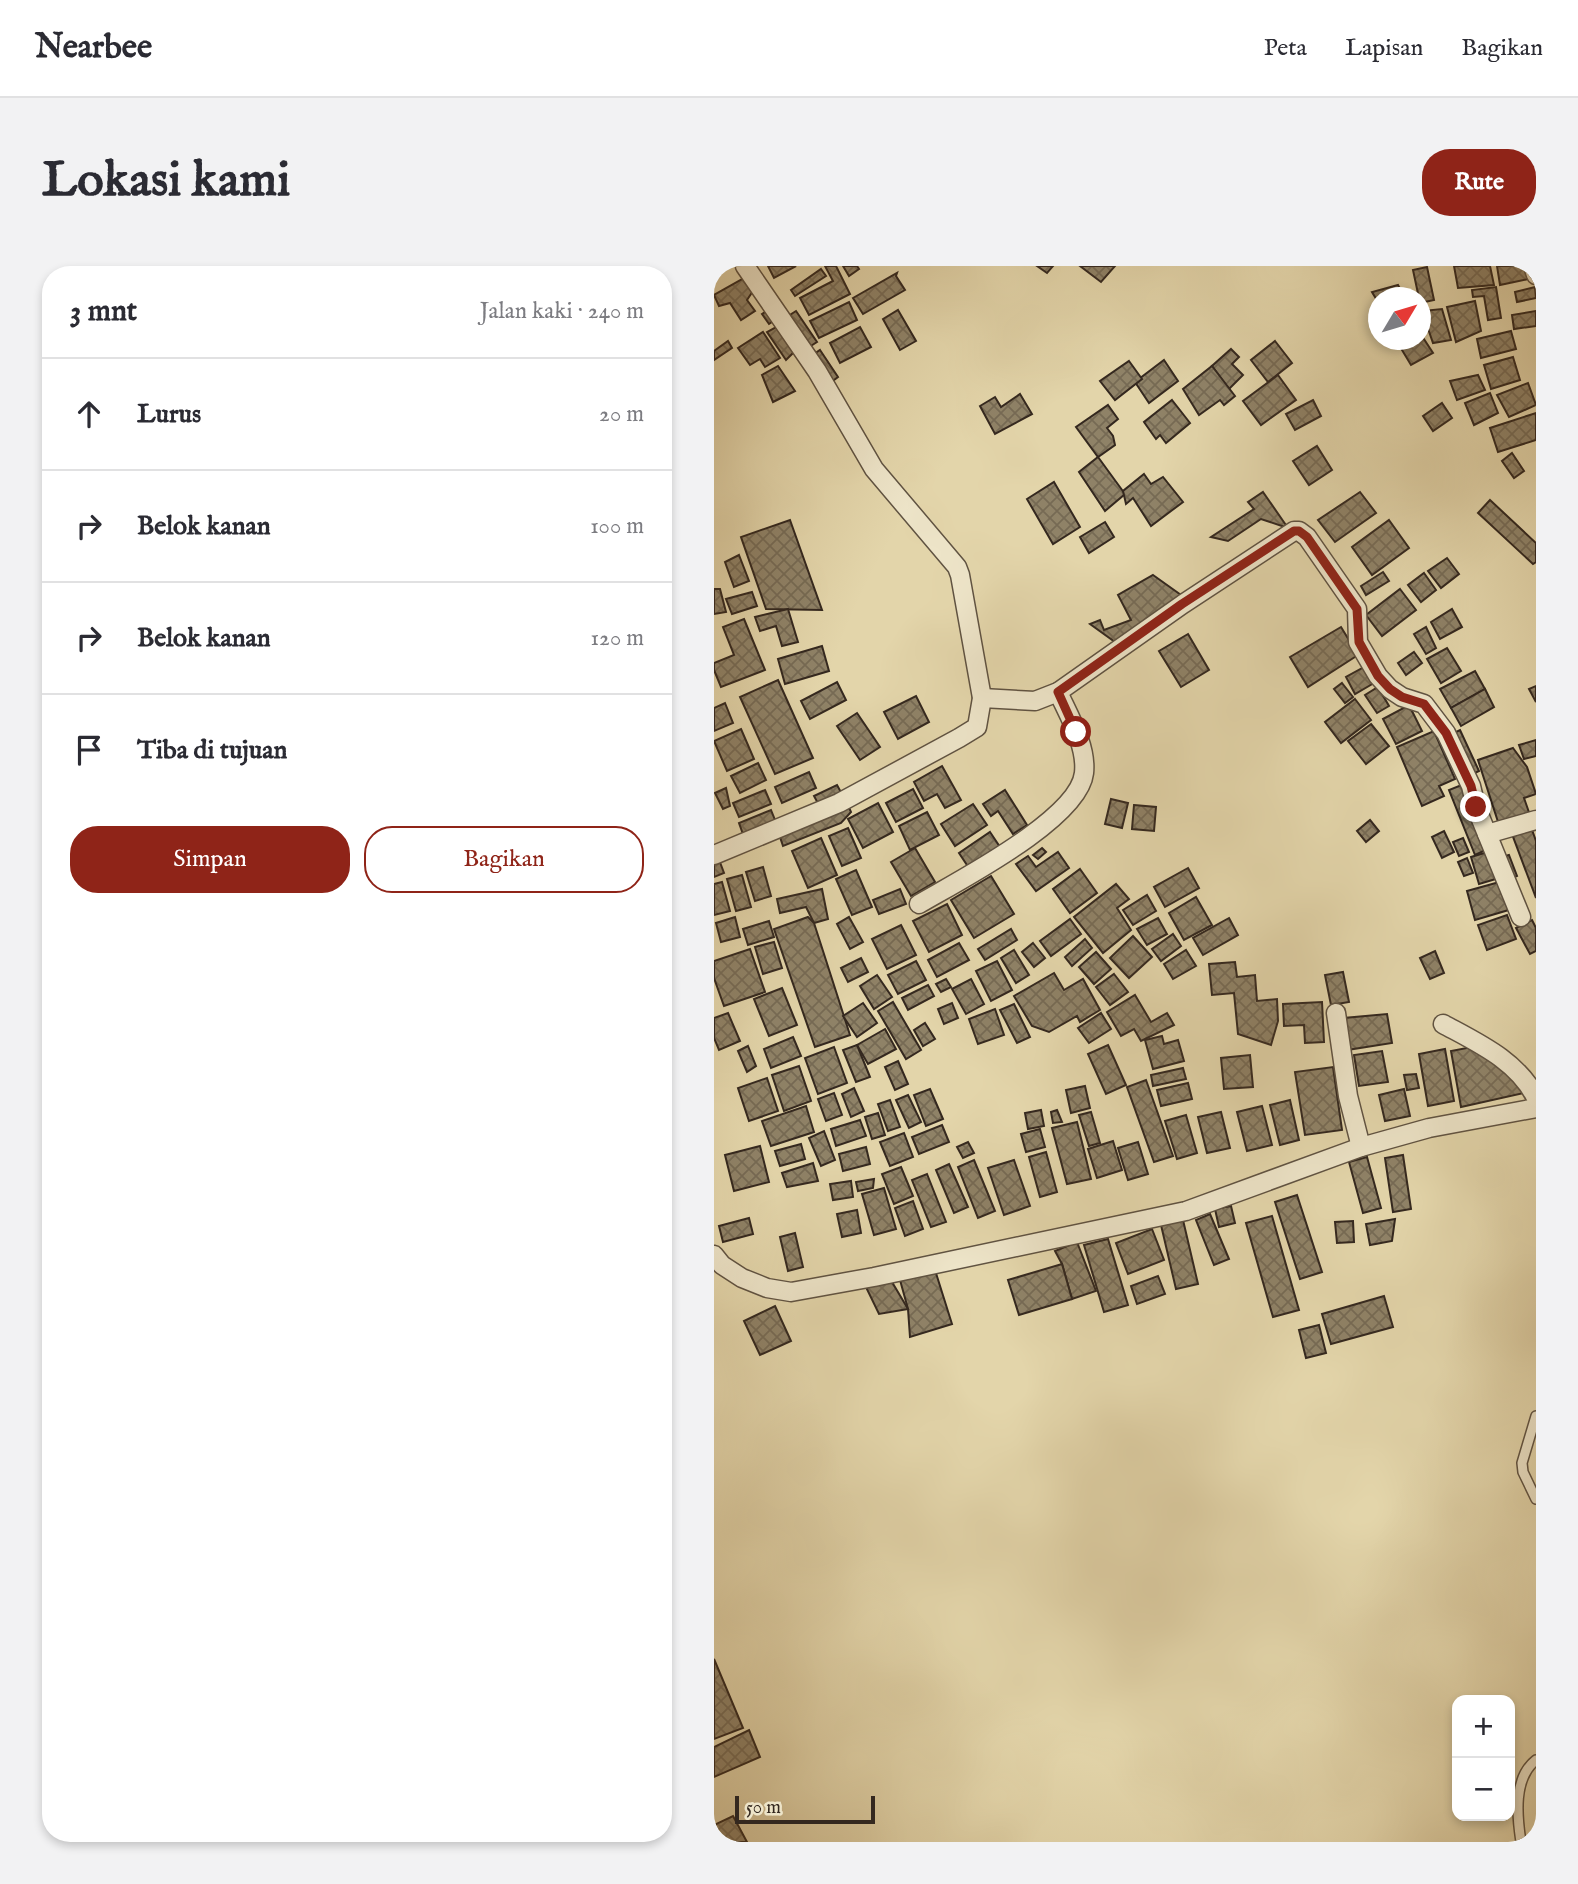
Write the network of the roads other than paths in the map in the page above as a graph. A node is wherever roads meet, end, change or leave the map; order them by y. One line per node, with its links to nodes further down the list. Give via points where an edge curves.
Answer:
1 (745, 266): 5 (street, via 817,371 874,468 957,566)
2 (1533, 266): 3 (street)
3 (1536, 275)
4 (1058, 692): 5 (street, via 1035,701); 7 (street, via 1182,604 1299,531 1357,609 1359,642 1378,676 1396,693 1424,704 1446,733 1471,786); 9 (street, via 1082,751 1085,771 1076,796 1041,829)
5 (982, 698): 8 (street, via 977,727 959,738 839,803)
6 (1536, 820): 7 (street)
7 (1486, 834): 10 (street)
8 (714, 855)
9 (919, 904)
10 (1521, 917)
11 (1336, 1013): 15 (street)
12 (1443, 1024): 13 (street, via 1502,1059 1528,1082)
13 (1536, 1098)
14 (1536, 1108): 15 (street, via 1429,1128)
15 (1361, 1147): 16 (street, via 1186,1211 791,1292 742,1278)
16 (714, 1255)
17 (1536, 1416): 18 (lane, via 1522,1463)
18 (1536, 1499)
19 (1536, 1760): 20 (lane, via 1521,1778)
20 (1521, 1842)

